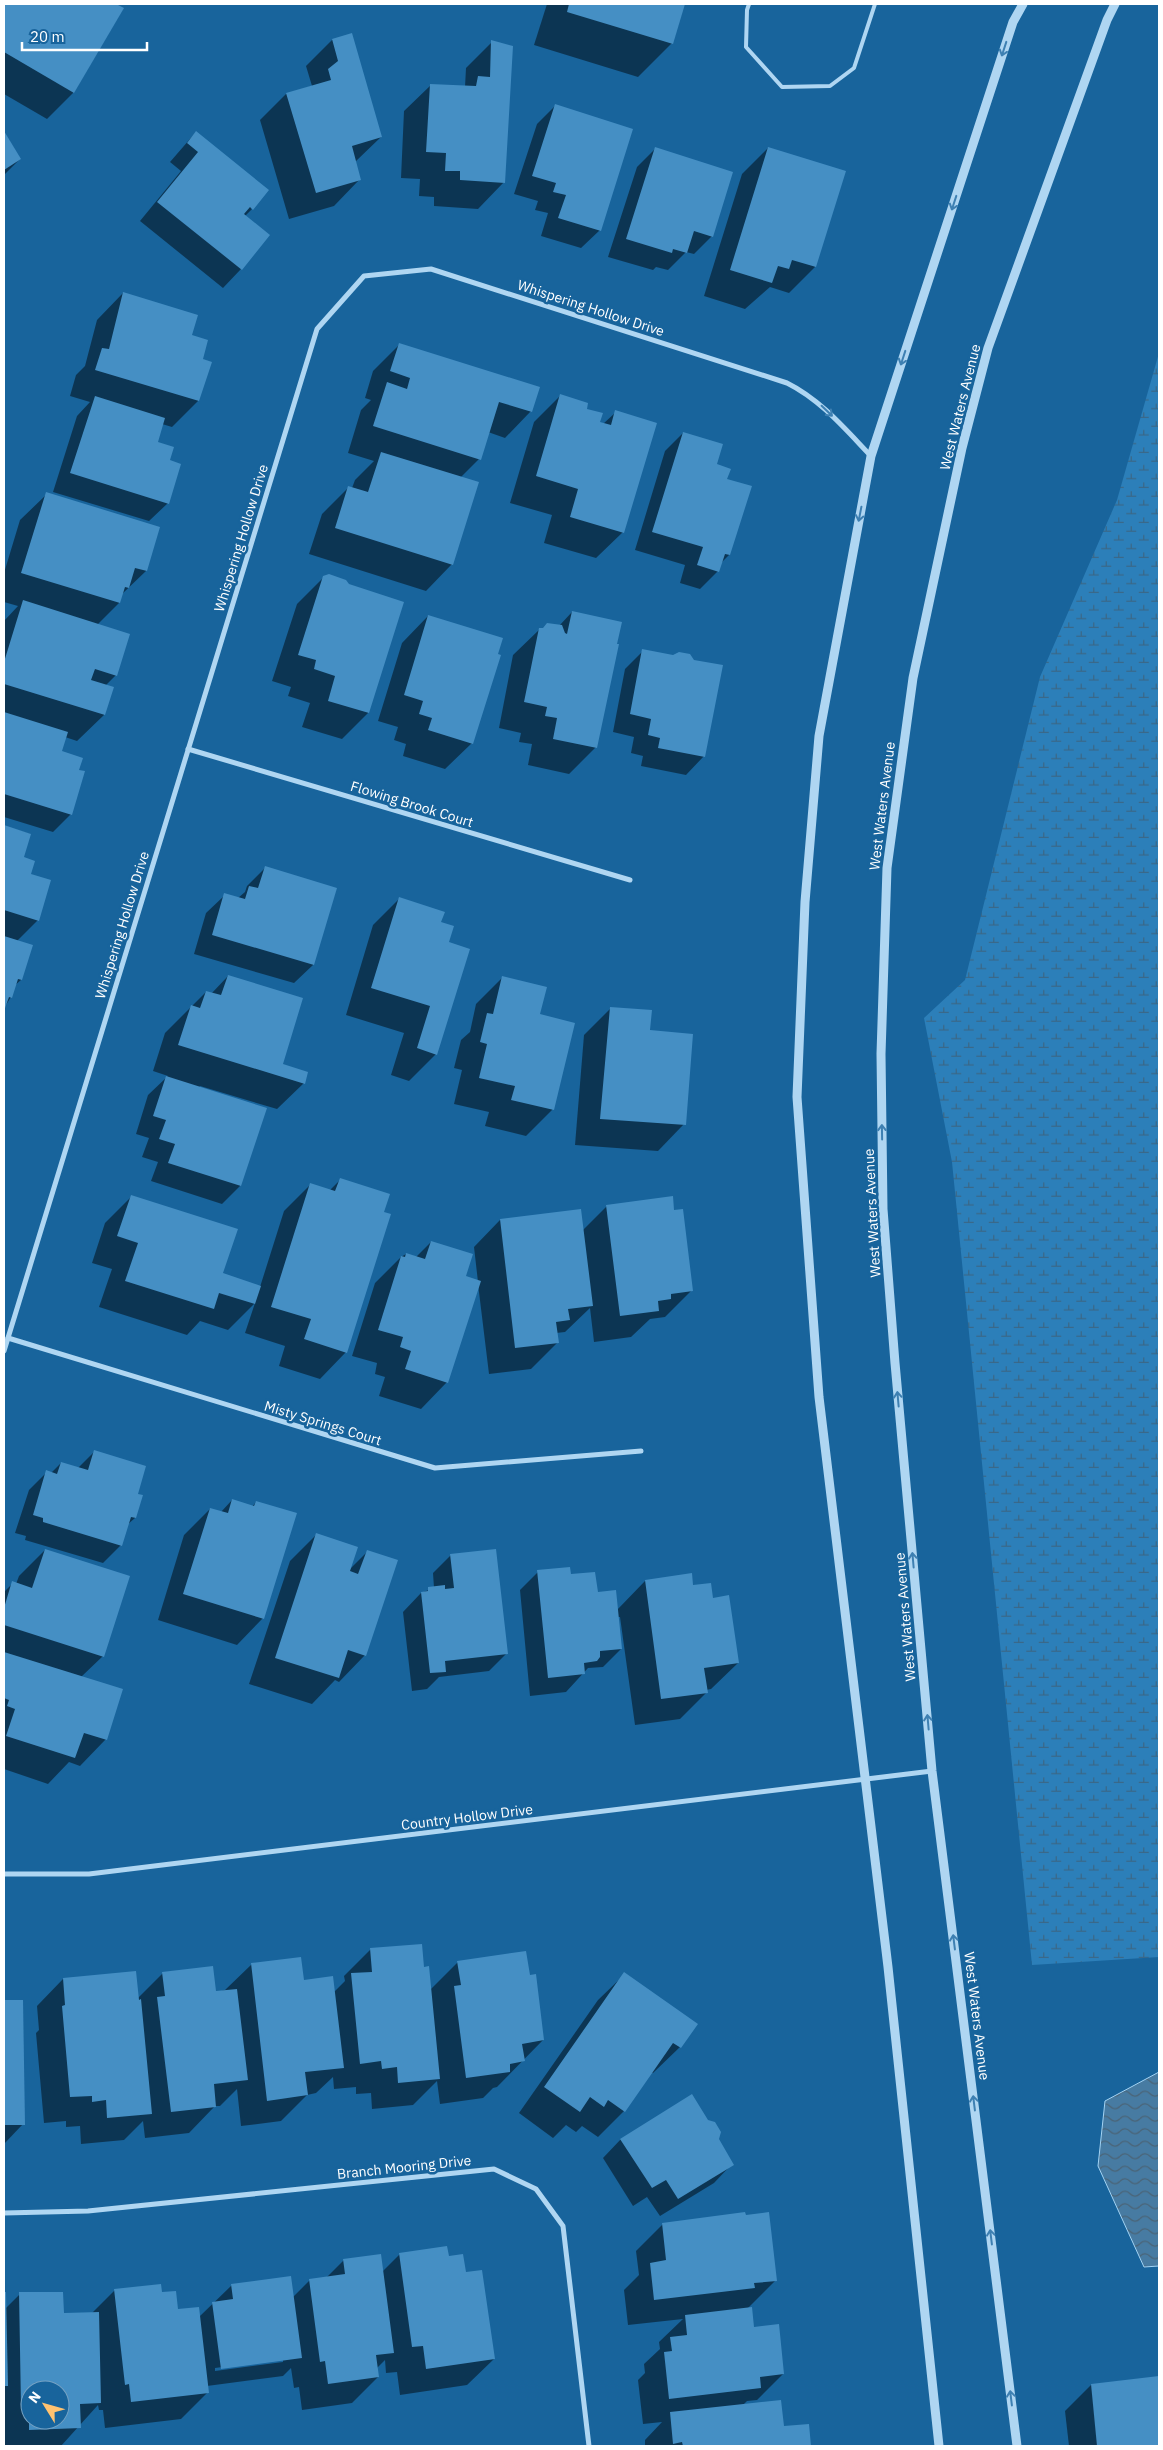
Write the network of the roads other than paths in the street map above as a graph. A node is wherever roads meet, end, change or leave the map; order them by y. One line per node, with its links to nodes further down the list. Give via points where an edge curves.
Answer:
1 (749, 4): 2 (lane, via 746,47 782,87 830,86 854,68)
2 (874, 4)
3 (1023, 4): 5 (street, one-way to 5, via 1013,22)
4 (1115, 4): 11 (street, West Waters Avenue, one-way to 4, via 883,1209 881,1054 887,868 913,678 962,448 988,348)
5 (871, 456): 6 (street, Whispering Hollow Drive, one-way to 5, via 317,329 364,276 431,268 787,383 821,405); 12 (street, one-way to 12, via 819,736 806,902 797,1096 819,1397)
6 (188, 749): 7 (street, Flowing Brook Court); 8 (street, Whispering Hollow Drive)
7 (630, 880)
8 (8, 1338): 9 (street, Whispering Hollow Drive); 10 (street, Misty Springs Court, via 435,1468)
9 (4, 1352)
10 (641, 1451)
11 (932, 1771): 12 (street, Country Hollow Drive); 17 (street, West Waters Avenue, one-way to 11)
12 (864, 1780): 13 (street, Country Hollow Drive, via 89,1874); 16 (street, via 888,1968)
13 (4, 1874)
14 (4, 2214): 15 (street, Branch Mooring Drive, via 88,2211 494,2169 536,2189 563,2226)
15 (589, 2446)
16 (939, 2446)
17 (1017, 2446)

